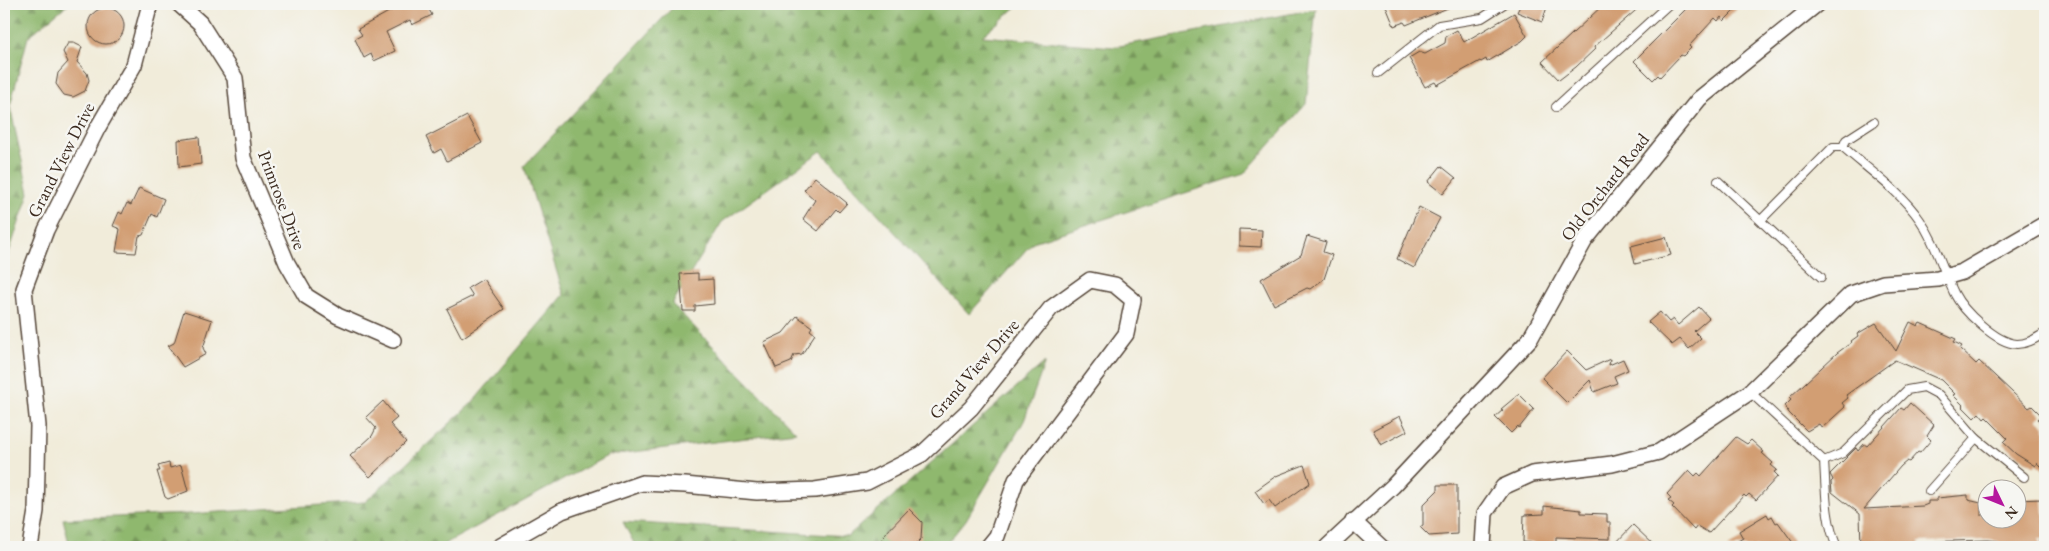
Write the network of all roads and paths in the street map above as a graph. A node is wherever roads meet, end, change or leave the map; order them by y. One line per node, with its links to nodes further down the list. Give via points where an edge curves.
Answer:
1 (150, 4): 23 (street, Grand View Drive, via 134,65 97,129 46,230 24,289 38,426 36,511)
2 (179, 4): 16 (street, Primrose Drive, via 200,23 235,78 243,158 287,263 306,296 338,316)
3 (1504, 4): 6 (lane, via 1482,18 1439,25)
4 (1669, 4): 7 (lane)
5 (1817, 4): 22 (street, Old Orchard Road, via 1699,99 1585,240 1530,339 1393,486)
6 (1378, 73)
7 (1556, 107)
8 (1874, 122): 9 (lane, via 1846,140)
9 (1843, 147): 11 (lane, via 1833,147); 14 (lane, via 1910,207 1935,244)
10 (1718, 181): 11 (lane)
11 (1761, 220): 13 (lane)
12 (2045, 224): 14 (street)
13 (1821, 277)
14 (1948, 277): 15 (lane, via 1954,294 1965,309 2002,340 2027,343); 17 (street, via 1883,283 1851,294)
15 (2045, 333)
16 (394, 340)
17 (1750, 392): 19 (lane); 28 (street, via 1659,452 1612,464 1532,474 1503,487 1485,513)
18 (1976, 438): 19 (lane, via 1938,395 1924,387 1907,390 1842,453); 20 (lane); 21 (lane)
19 (1824, 461): 29 (lane, via 1828,510)
20 (2024, 477)
21 (1929, 491)
22 (1353, 521): 26 (street, Old Orchard Road); 27 (street)
23 (30, 547)
24 (499, 547): 25 (street, Grand View Drive, via 562,511 642,483 757,492 814,490 867,482 922,454 971,408 1051,308 1090,280 1115,285 1133,300 1126,334 1016,480 997,536)
25 (988, 547)
26 (1327, 547)
27 (1381, 547)
28 (1483, 547)
29 (1837, 547)

